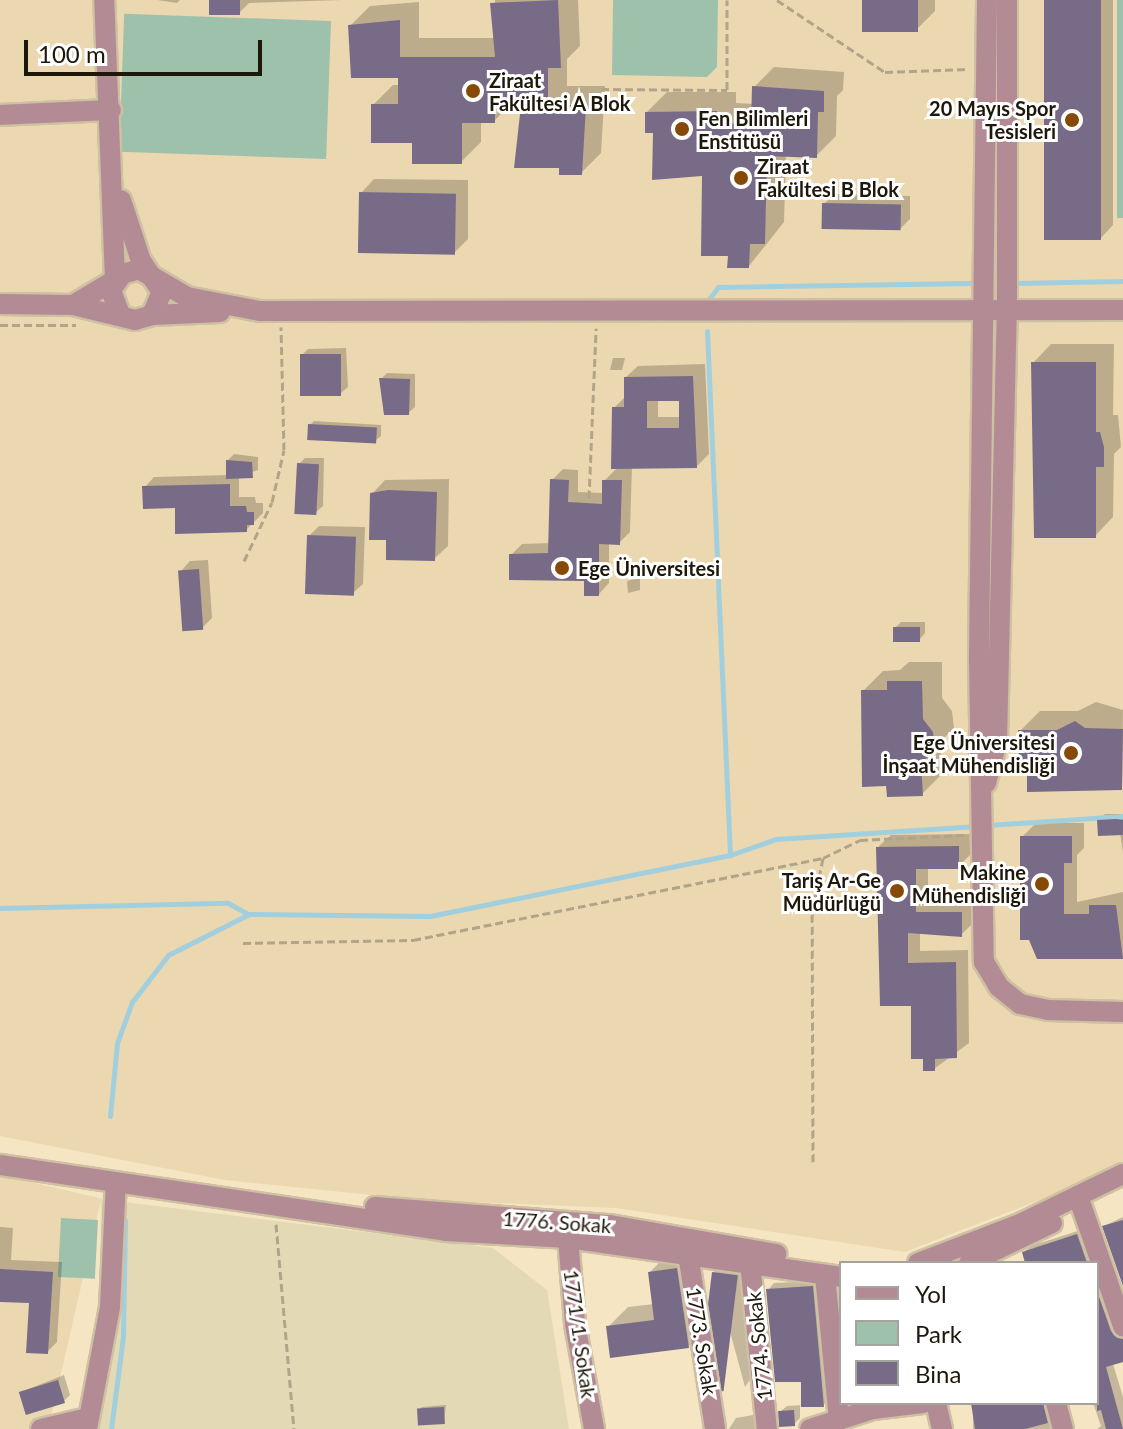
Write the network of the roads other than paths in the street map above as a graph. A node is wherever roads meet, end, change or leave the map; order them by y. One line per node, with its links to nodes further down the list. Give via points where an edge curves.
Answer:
1 (104, 0): 4 (street)
2 (987, 0): 11 (street)
3 (1007, 0): 12 (street)
4 (111, 110): 5 (street); 6 (street)
5 (0, 115)
6 (115, 181): 7 (street, via 141,261); 8 (street)
7 (157, 279): 8 (street, via 139,269); 14 (street, via 187,297); 16 (street, via 162,300)
8 (115, 280): 10 (street); 15 (street, via 111,299)
9 (0, 304): 10 (street)
10 (73, 305): 15 (street)
11 (982, 309): 12 (street); 14 (street); 17 (street)
12 (1007, 309): 13 (street); 17 (street)
13 (1123, 310)
14 (249, 311): 16 (street)
15 (120, 314): 16 (street, via 135,320)
16 (152, 315)
17 (993, 547): 18 (street, via 990,634 997,742 979,821 984,962 999,987 1020,1004)
18 (1123, 1012)
19 (0, 1165): 21 (street, 1776. Sokak)
20 (1123, 1174): 24 (street)
21 (116, 1182): 23 (street, 1776. Sokak); 37 (street, via 110,1307)
22 (1123, 1188): 24 (street)
23 (271, 1200): 25 (street, 1776. Sokak, via 446,1231); 31 (street, 1776. Sokak, via 610,1225)
24 (1080, 1201): 27 (street); 28 (street); 32 (street)
25 (568, 1238): 26 (street, 1776. Sokak); 39 (street, 1771/1. Sokak, via 575,1324)
26 (688, 1254): 30 (street, 1776. Sokak); 40 (street, 1773. Sokak)
27 (1013, 1254): 29 (street)
28 (923, 1261)
29 (979, 1261)
30 (750, 1263): 31 (street, 1776. Sokak); 41 (street, 1774. Sokak)
31 (836, 1272): 36 (street)
32 (1123, 1326)
33 (906, 1405): 36 (street)
34 (936, 1405): 43 (street)
35 (1057, 1405): 44 (street)
36 (839, 1420): 42 (street)
37 (87, 1424): 38 (street)
38 (41, 1429)
39 (594, 1429)
40 (715, 1429)
41 (767, 1429)
42 (810, 1429)
43 (942, 1429)
44 (1063, 1429)

